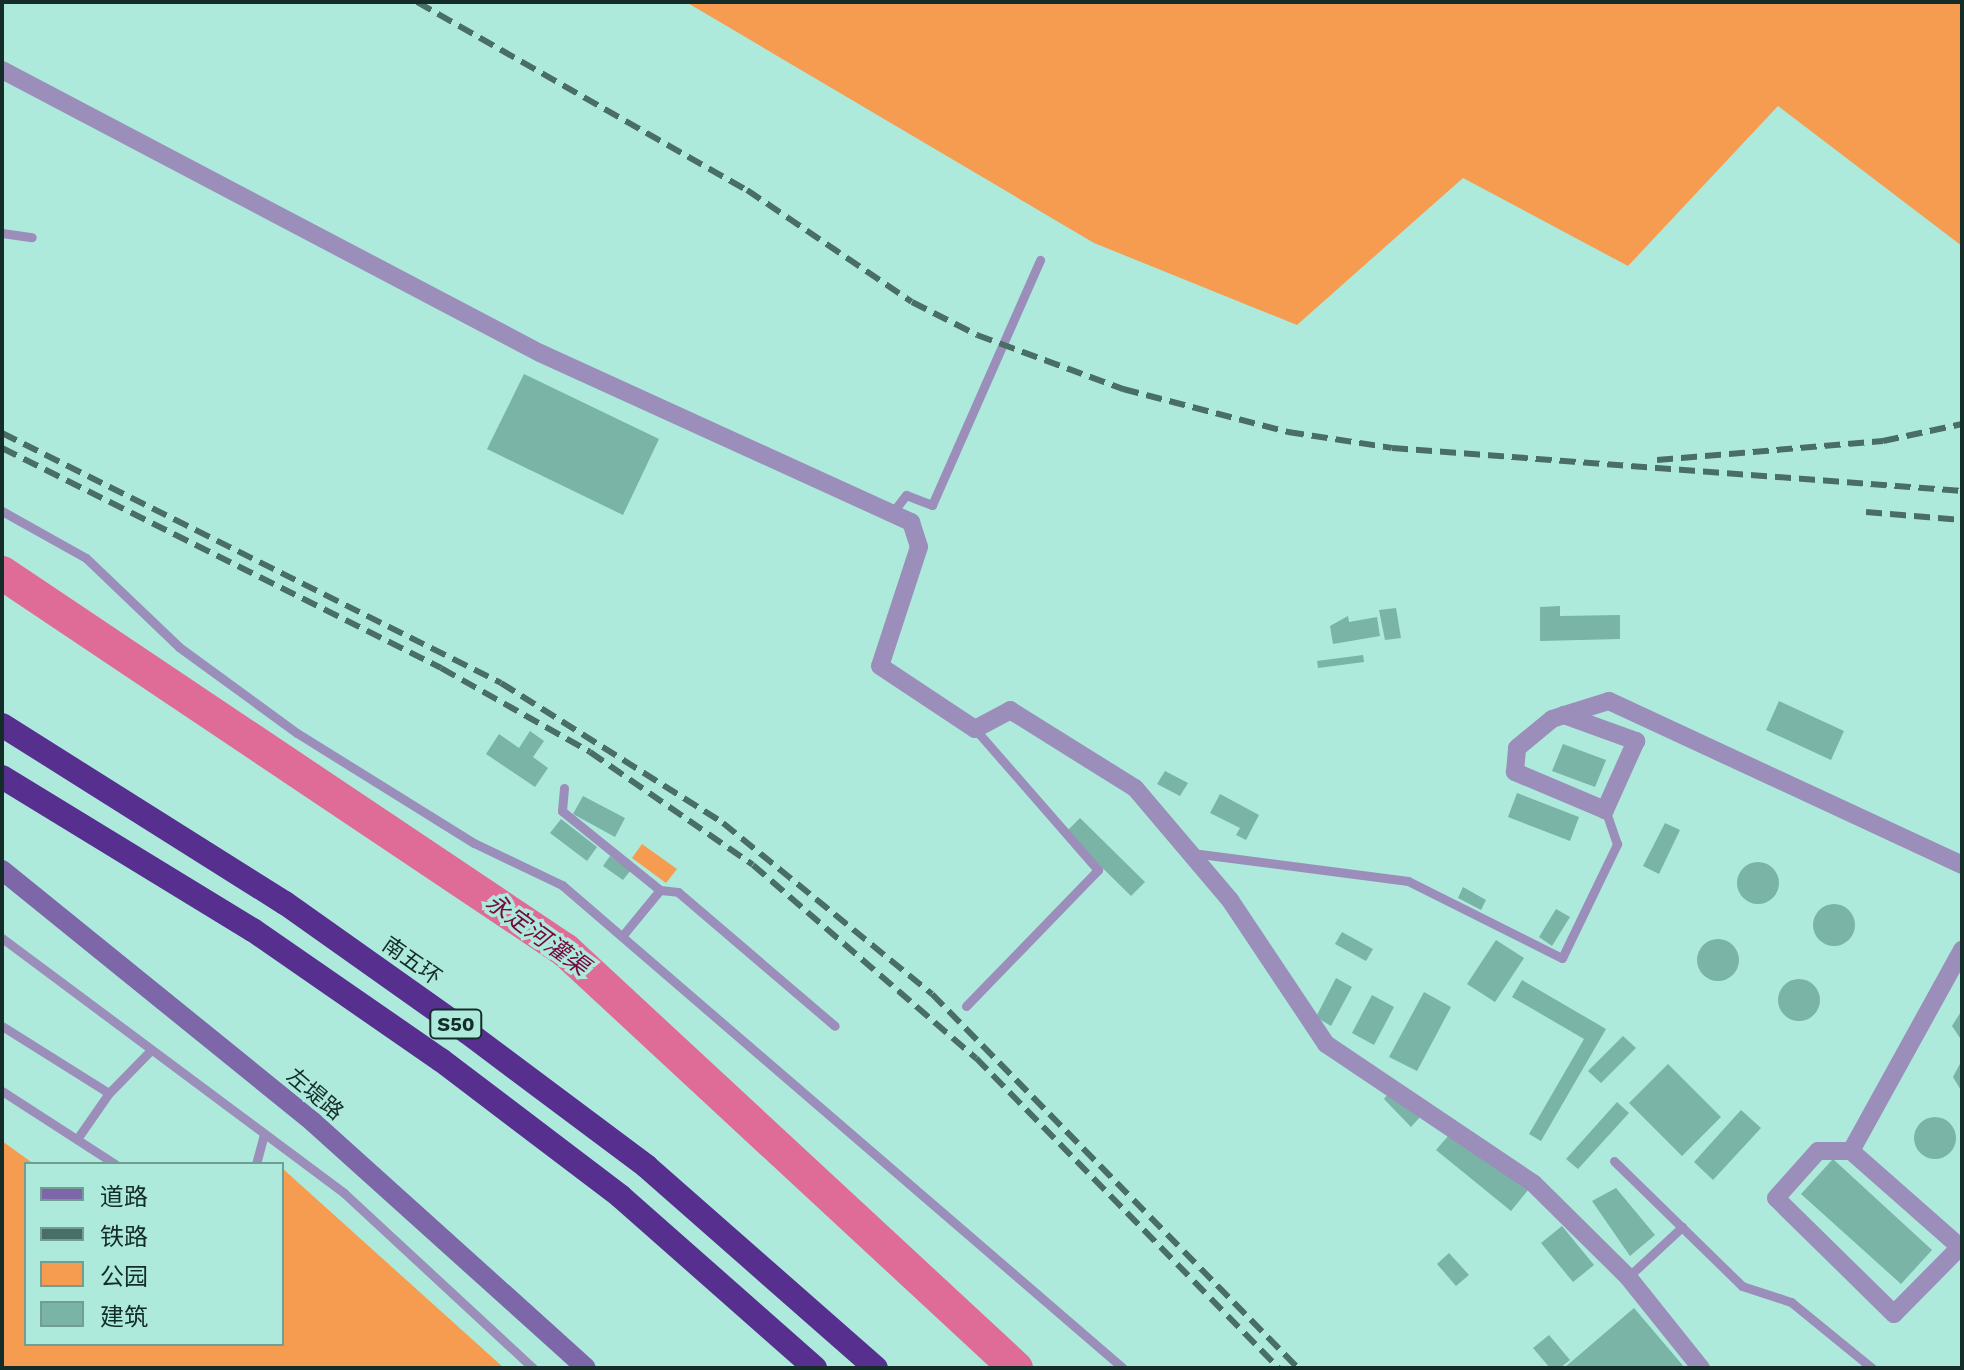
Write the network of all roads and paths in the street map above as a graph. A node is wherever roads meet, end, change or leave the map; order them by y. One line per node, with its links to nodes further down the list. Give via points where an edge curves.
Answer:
1 (2, 70): 6 (street, via 110,135 540,353)
2 (2, 233): 3 (lane)
3 (32, 237)
4 (1040, 260): 6 (lane, via 932,505 906,495)
5 (2, 511): 17 (lane, via 86,558 179,647 297,733 474,843 562,885)
6 (892, 513): 9 (street, via 911,522 919,547 880,666)
7 (1564, 715): 12 (street, via 1636,741); 12 (street, via 1517,748 1515,772); 14 (street, via 1609,701)
8 (2, 725): 38 (highway, 南五环 / S50, via 285,903 467,1032 646,1166)
9 (975, 729): 13 (street, via 1010,710 1072,744 1135,788); 20 (lane, via 1098,870)
10 (2, 777): 37 (highway, S50, via 253,930 441,1060 620,1196)
11 (564, 788): 16 (lane, via 562,811)
12 (1605, 810): 13 (lane, via 1617,844 1562,958 1408,881)
13 (1190, 853): 34 (street, via 1326,1044 1533,1183)
14 (1962, 865)
15 (2, 870): 36 (main road, 左堤路, via 313,1122)
16 (660, 890): 17 (lane); 22 (lane, via 678,892)
17 (623, 935): 39 (lane)
18 (2, 938): 23 (lane)
19 (1962, 950): 28 (street)
20 (966, 1006)
21 (2, 1026): 25 (lane)
22 (835, 1026)
23 (151, 1050): 25 (lane); 26 (lane)
24 (2, 1091): 27 (lane)
25 (109, 1093): 27 (lane)
26 (264, 1134): 31 (lane); 35 (lane, via 344,1193)
27 (77, 1139): 30 (lane)
28 (1851, 1151): 33 (street); 33 (street, via 1818,1151 1776,1198 1894,1314)
29 (1614, 1161): 32 (lane)
30 (112, 1162)
31 (257, 1162)
32 (1682, 1227): 34 (lane); 41 (lane, via 1742,1286 1791,1302)
33 (1961, 1248)
34 (1628, 1277): 40 (street)
35 (533, 1368)
36 (586, 1368)
37 (815, 1368)
38 (876, 1368)
39 (1123, 1368)
40 (1701, 1368)
41 (1872, 1368)

